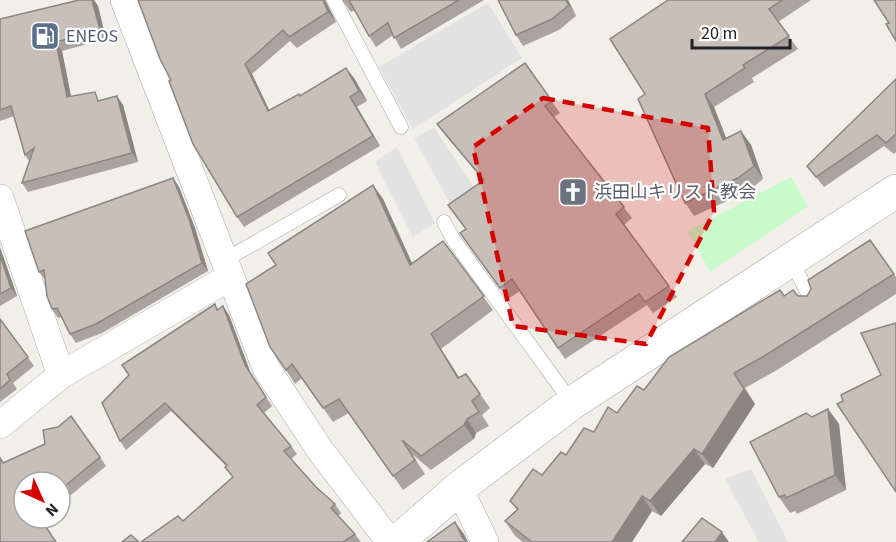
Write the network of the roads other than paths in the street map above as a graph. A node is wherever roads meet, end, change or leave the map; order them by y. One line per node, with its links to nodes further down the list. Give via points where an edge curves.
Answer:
1 (124, 0): 9 (street)
2 (334, 0): 3 (lane)
3 (401, 127)
4 (339, 195): 9 (lane)
5 (893, 199): 8 (street)
6 (1, 209): 11 (street)
7 (444, 222): 12 (lane)
8 (791, 260): 10 (lane); 12 (street)
9 (227, 269): 11 (street); 15 (street, via 266,368 320,450)
10 (813, 303)
11 (61, 375): 13 (street)
12 (572, 403): 14 (street)
13 (0, 424)
14 (459, 488): 16 (street); 17 (street)
15 (390, 542)
16 (397, 542)
17 (485, 542)

